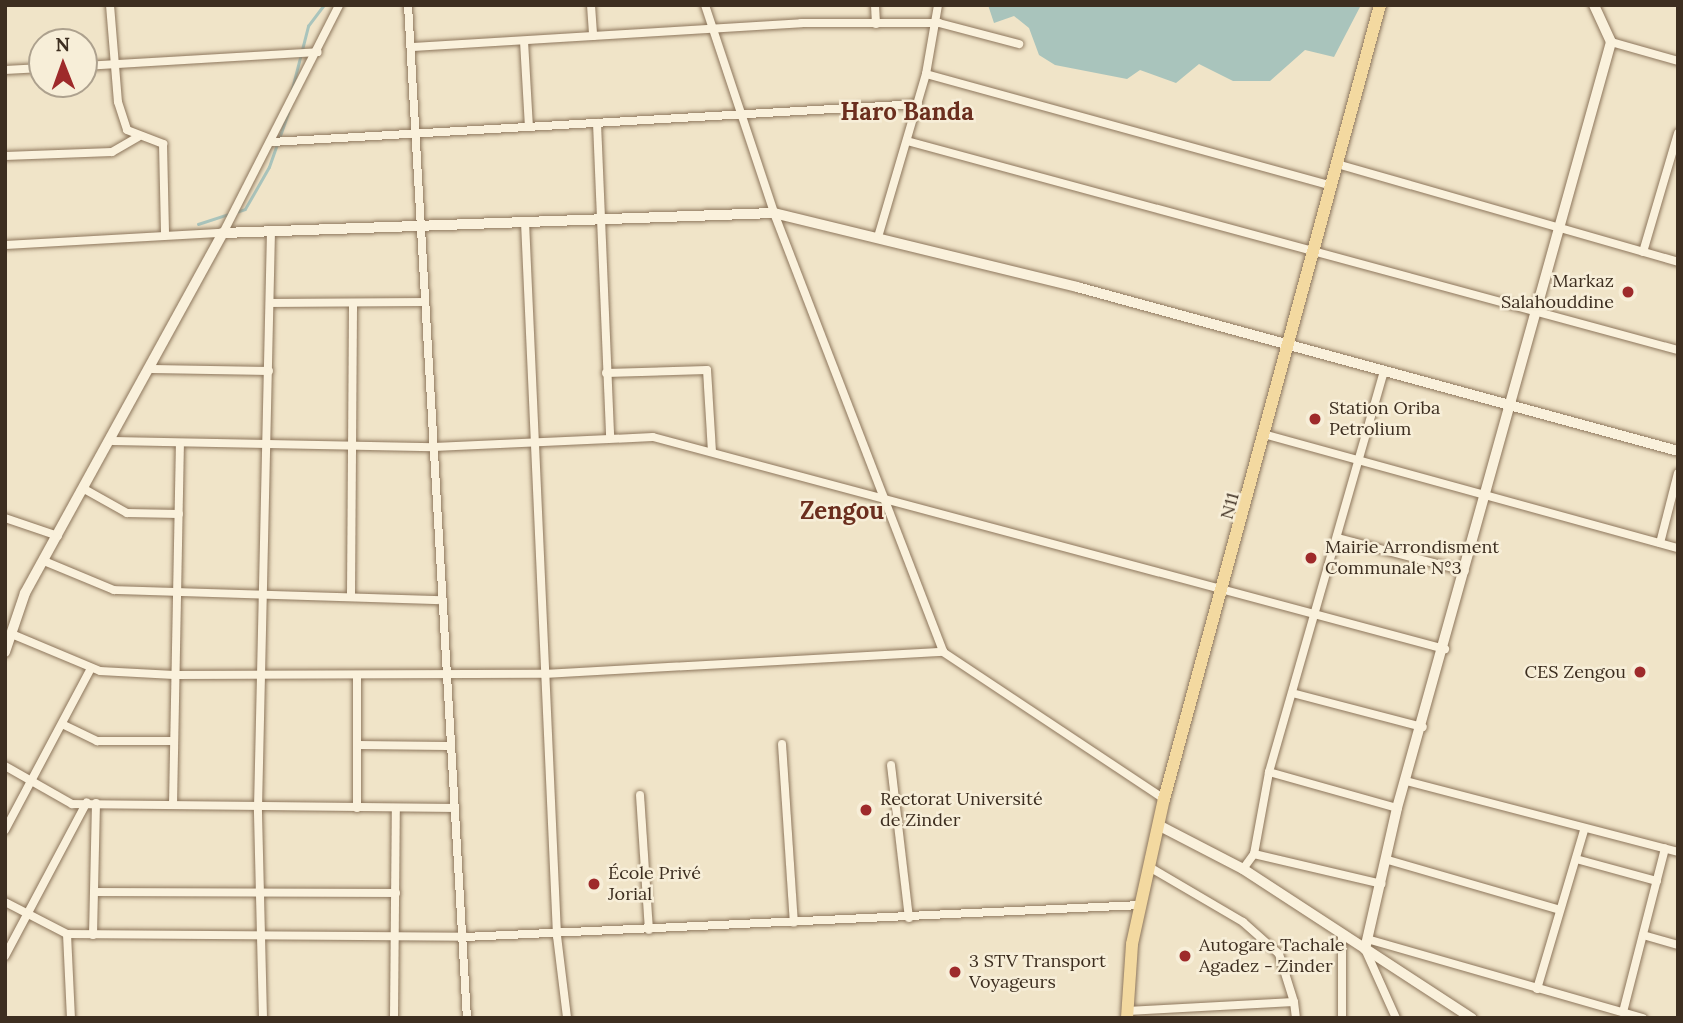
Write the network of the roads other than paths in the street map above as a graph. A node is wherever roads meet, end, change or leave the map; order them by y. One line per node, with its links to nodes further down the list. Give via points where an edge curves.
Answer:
1 (110, 5): 20 (street)
2 (339, 5): 18 (street)
3 (408, 5): 17 (street)
4 (591, 5): 13 (street)
5 (705, 5): 12 (street)
6 (875, 5): 11 (street)
7 (938, 5): 10 (street)
8 (1380, 5): 36 (main road, N11)
9 (1594, 5): 15 (street)
10 (939, 23): 11 (street); 16 (street); 24 (street)
11 (876, 24): 12 (street)
12 (714, 29): 13 (street); 26 (street)
13 (593, 36): 14 (street)
14 (524, 41): 17 (street); 28 (street)
15 (1611, 42): 19 (street); 42 (street)
16 (1018, 44)
17 (413, 47): 30 (street)
18 (317, 52): 20 (street); 33 (street)
19 (1678, 61)
20 (116, 65): 21 (street); 31 (street, via 118,102 127,130)
21 (98, 66)
22 (28, 69): 23 (street)
23 (5, 70)
24 (926, 74): 25 (street); 37 (street)
25 (918, 104): 26 (street); 32 (street)
26 (746, 115): 27 (street); 38 (street)
27 (597, 123): 28 (street); 39 (street)
28 (529, 127): 30 (street)
29 (1678, 133): 34 (street)
30 (414, 136): 33 (street); 41 (street)
31 (138, 137): 35 (street, via 112,152); 45 (street, via 163,144)
32 (907, 141): 46 (street); 49 (street)
33 (272, 142): 44 (street)
34 (1676, 146): 48 (street)
35 (5, 156)
36 (1337, 164): 37 (main road, N11); 42 (street)
37 (1332, 186): 49 (main road, N11)
38 (774, 214): 39 (street); 46 (street); 76 (street)
39 (599, 219): 40 (street); 60 (street)
40 (525, 222): 41 (street); 65 (street)
41 (418, 227): 43 (street); 51 (street)
42 (1558, 228): 48 (street); 54 (street)
43 (271, 230): 44 (street); 52 (street)
44 (223, 233): 45 (street); 57 (street)
45 (165, 235): 47 (street)
46 (878, 237): 55 (street)
47 (5, 245)
48 (1643, 252): 50 (street)
49 (1314, 254): 54 (street); 55 (main road, N11)
50 (1678, 262)
51 (424, 302): 53 (street); 69 (street)
52 (270, 303): 53 (street); 58 (street)
53 (353, 303): 67 (street)
54 (1536, 312): 56 (street); 61 (street)
55 (1291, 345): 59 (street); 62 (main road, N11)
56 (1678, 350)
57 (152, 369): 58 (street); 64 (street)
58 (269, 371): 68 (street)
59 (1384, 371): 61 (street); 72 (street)
60 (606, 373): 63 (street); 71 (street, via 707,370)
61 (1511, 405): 70 (street); 75 (street)
62 (1267, 435): 72 (street); 86 (main road, N11)
63 (610, 436): 65 (street); 71 (street, via 653,437)
64 (113, 441): 66 (street); 74 (street)
65 (536, 442): 69 (street); 96 (street)
66 (180, 445): 68 (street); 77 (street)
67 (353, 446): 68 (street); 69 (street); 85 (street)
68 (271, 447): 87 (street)
69 (434, 447): 89 (street)
70 (1678, 451)
71 (712, 452): 76 (street)
72 (1359, 460): 75 (street); 80 (street)
73 (1678, 473): 81 (street)
74 (86, 490): 77 (street, via 127,513); 79 (street)
75 (1486, 495): 81 (street); 84 (street)
76 (883, 499): 86 (street); 94 (street)
77 (179, 514): 88 (street)
78 (5, 518): 79 (street)
79 (58, 536): 83 (street)
80 (1338, 538): 84 (street); 90 (street)
81 (1660, 543): 82 (street)
82 (1678, 548)
83 (44, 561): 88 (street, via 105,589); 91 (street, via 25,593)
84 (1465, 571): 92 (street)
85 (351, 594): 87 (street); 89 (street)
86 (1225, 594): 90 (street); 114 (main road, N11)
87 (266, 595): 88 (street); 98 (street)
88 (177, 596): 97 (street)
89 (438, 600): 99 (street)
90 (1317, 615): 92 (street); 101 (street)
91 (14, 635): 93 (street); 95 (street)
92 (1445, 649): 103 (street)
93 (5, 652)
94 (943, 652): 96 (street); 114 (street)
95 (90, 668): 97 (street); 102 (street)
96 (544, 674): 99 (street); 150 (street)
97 (174, 675): 98 (street); 104 (street)
98 (264, 676): 100 (street); 118 (street)
99 (443, 676): 100 (street); 107 (street)
100 (356, 677): 106 (street)
101 (1296, 694): 103 (street); 110 (street)
102 (64, 725): 104 (street, via 97,741); 111 (street)
103 (1423, 727): 112 (street)
104 (173, 741): 117 (street)
105 (782, 744): 143 (street)
106 (358, 745): 107 (street); 119 (street)
107 (447, 746): 121 (street)
108 (891, 765): 142 (street)
109 (5, 766): 111 (street)
110 (1269, 772): 122 (street); 128 (street)
111 (31, 779): 115 (street, via 72,804); 124 (street)
112 (1406, 782): 122 (street); 125 (street)
113 (640, 795): 144 (street)
114 (1164, 799): 123 (main road, N11)
115 (87, 802): 116 (street); 141 (street)
116 (96, 803): 117 (street); 135 (street)
117 (173, 805): 118 (street)
118 (258, 808): 119 (street); 137 (street)
119 (357, 808): 120 (street)
120 (396, 808): 121 (street); 136 (street)
121 (453, 808): 152 (street)
122 (1397, 808): 130 (street)
123 (1160, 826): 131 (main road, N11); 132 (street)
124 (5, 830)
125 (1584, 830): 126 (street); 129 (street)
126 (1665, 848): 127 (street); 133 (street)
127 (1678, 852)
128 (1254, 854): 132 (street); 134 (street)
129 (1576, 859): 133 (street); 140 (street)
130 (1388, 860): 134 (street); 140 (street)
131 (1151, 868): 139 (main road, N11); 157 (street, via 1243,922 1279,954)
132 (1243, 869): 147 (street)
133 (1657, 881): 148 (street)
134 (1382, 884): 153 (street)
135 (94, 892): 137 (street); 146 (street)
136 (396, 893): 137 (street); 151 (street)
137 (259, 895): 149 (street)
138 (5, 902): 141 (street)
139 (1140, 905): 142 (street); 159 (main road, N11)
140 (1560, 910): 156 (street)
141 (26, 913): 145 (street); 155 (street)
142 (909, 918): 143 (street)
143 (794, 923): 144 (street)
144 (649, 930): 150 (street)
145 (67, 934): 146 (street); 160 (street)
146 (93, 934): 149 (street)
147 (1342, 934): 153 (street); 166 (street)
148 (1643, 935): 154 (street); 158 (street)
149 (265, 936): 151 (street); 161 (street)
150 (556, 936): 152 (street); 164 (street)
151 (396, 937): 152 (street); 162 (street)
152 (465, 937): 163 (street)
153 (1366, 944): 156 (street); 167 (street); 168 (street)
154 (1678, 945)
155 (5, 956)
156 (1537, 989): 158 (street)
157 (1294, 1002): 159 (street); 165 (street)
158 (1623, 1012): 169 (street)
159 (1127, 1014)
160 (71, 1018)
161 (263, 1018)
162 (394, 1018)
163 (467, 1018)
164 (567, 1018)
165 (1296, 1018)
166 (1342, 1018)
167 (1396, 1018)
168 (1472, 1018)
169 (1643, 1018)

